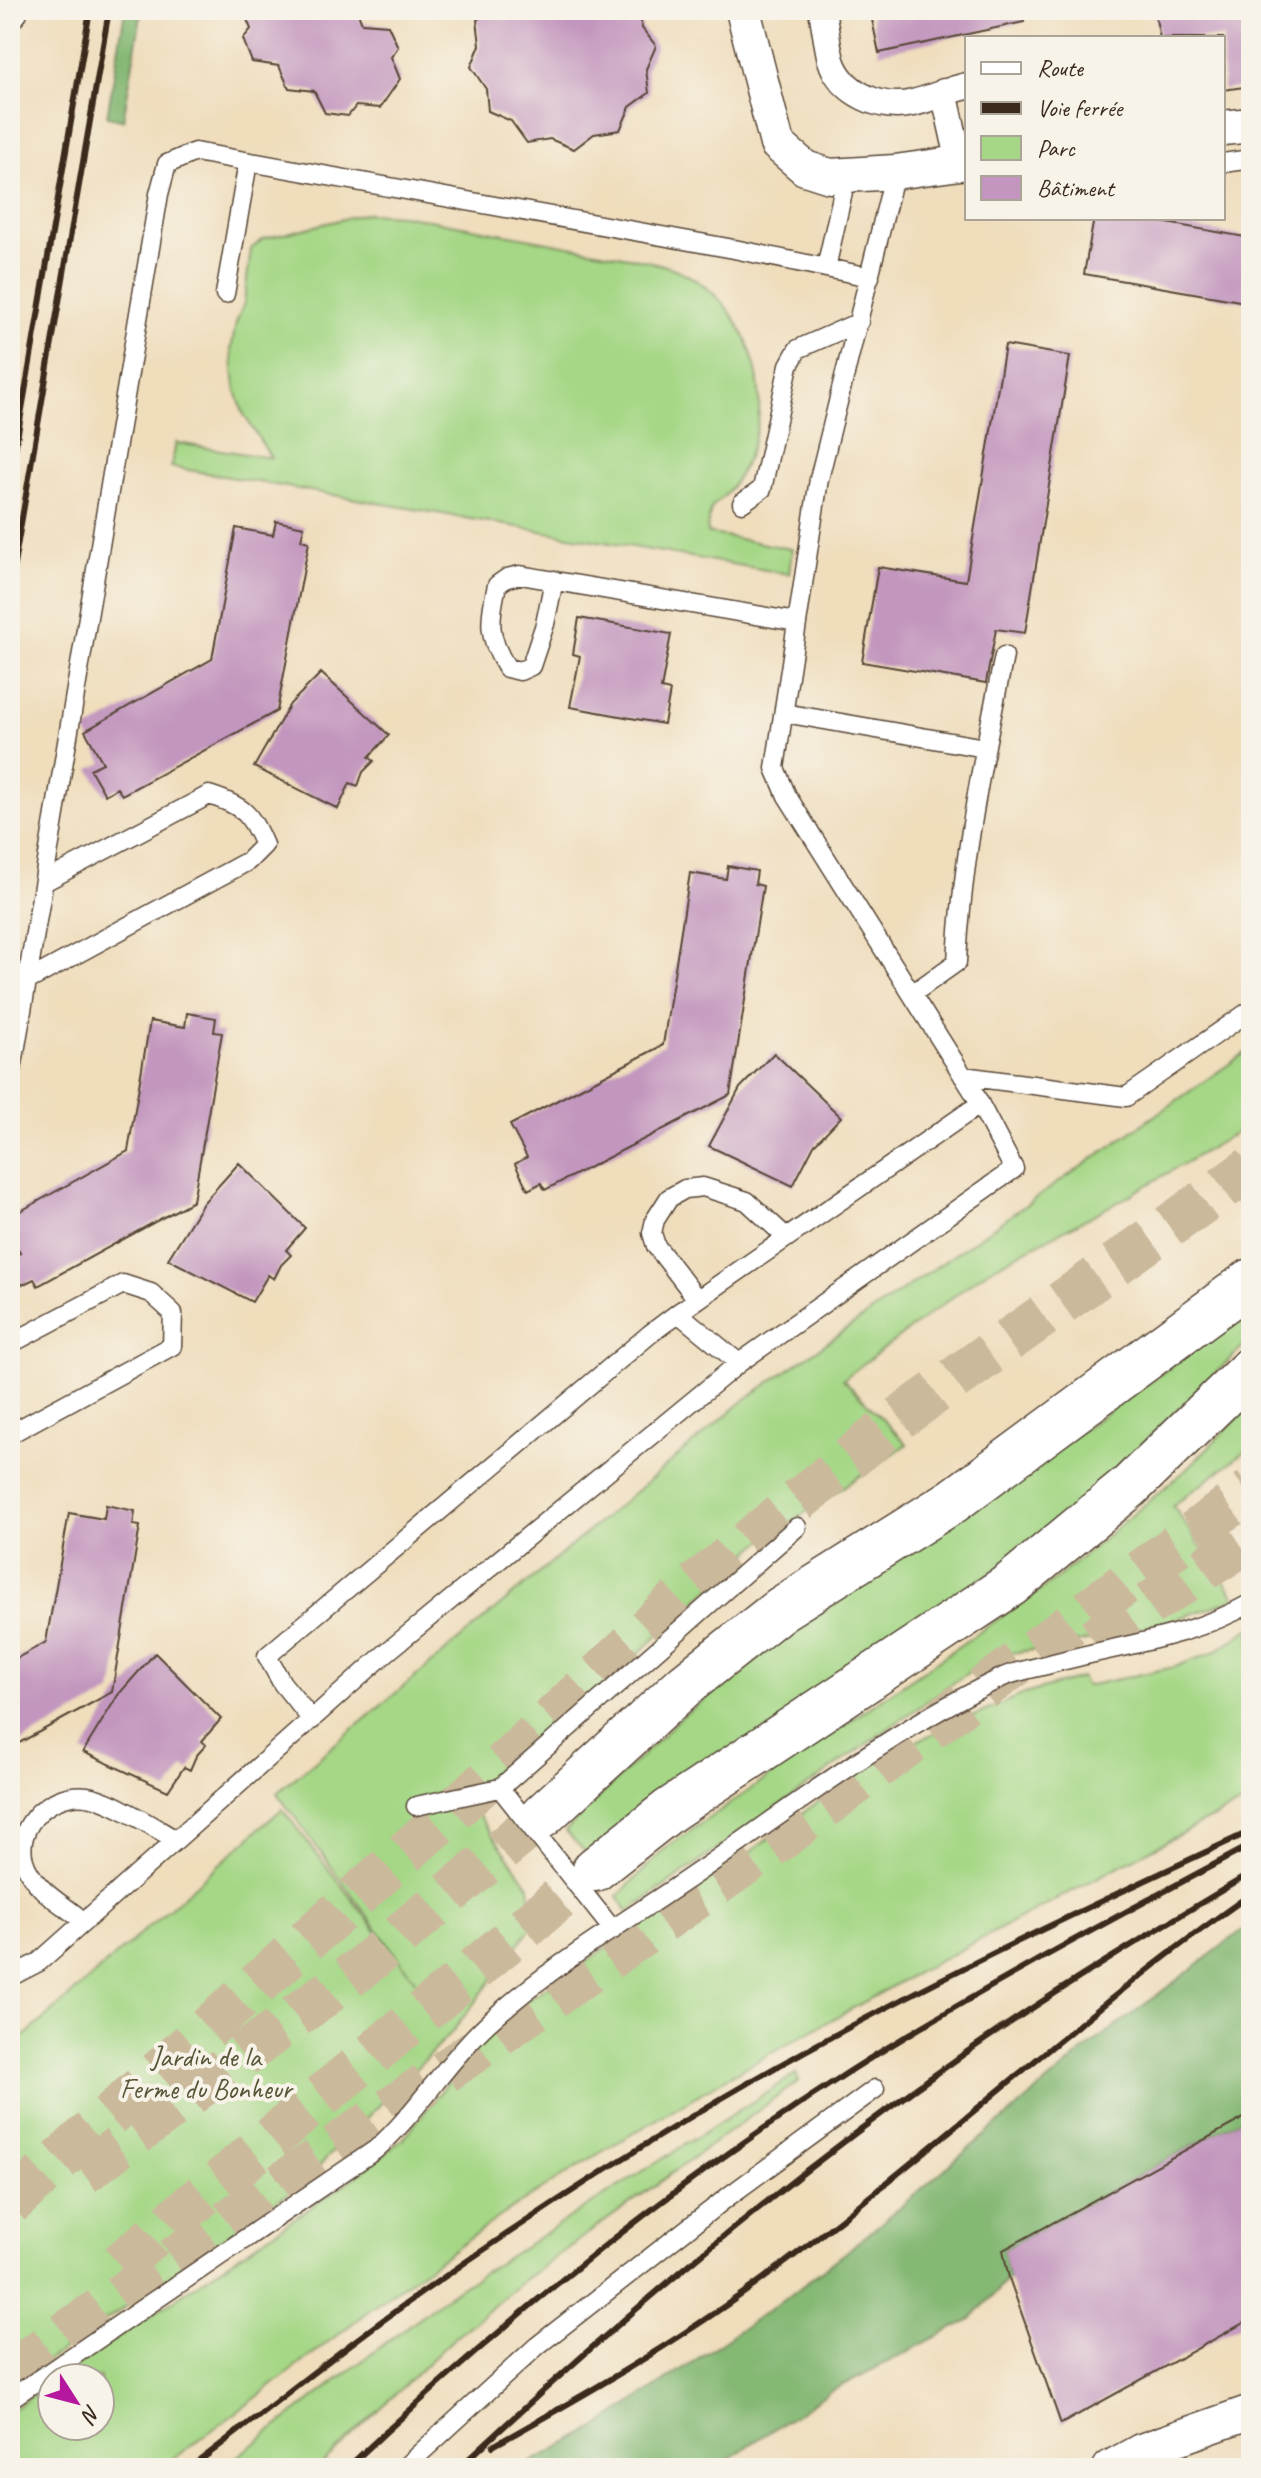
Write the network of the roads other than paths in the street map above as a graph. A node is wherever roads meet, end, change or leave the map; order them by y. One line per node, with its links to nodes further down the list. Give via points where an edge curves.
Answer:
1 (743, 10): 11 (street, via 777,144 805,168 830,176)
2 (822, 10): 3 (street, via 832,63 861,95 885,106 912,104)
3 (956, 89): 8 (street)
4 (1251, 125): 5 (street)
5 (1225, 128)
6 (1251, 159): 9 (lane)
7 (248, 162): 12 (lane); 14 (lane); 22 (lane, via 195,152 167,164)
8 (963, 162): 10 (street)
9 (1225, 163)
10 (895, 172): 11 (street); 13 (lane)
11 (847, 174): 12 (lane)
12 (826, 268): 13 (lane)
13 (870, 277): 15 (lane)
14 (225, 294)
15 (859, 322): 16 (lane, via 798,349 789,365 762,489); 18 (lane, via 819,479)
16 (742, 503)
17 (554, 580): 17 (lane, via 520,575 497,585 490,630 507,668 520,671 531,666); 18 (lane)
18 (797, 622): 20 (lane)
19 (1004, 656): 21 (lane)
20 (784, 713): 21 (lane); 24 (lane, via 775,768 787,796)
21 (985, 748): 24 (lane, via 957,962)
22 (44, 882): 23 (lane); 23 (lane, via 209,795 251,816 264,845 248,861)
23 (27, 981): 27 (lane)
24 (912, 994): 26 (lane)
25 (1251, 1010): 26 (lane, via 1126,1097)
26 (963, 1076): 28 (lane)
27 (10, 1082)
28 (980, 1104): 29 (lane); 34 (lane, via 1014,1169)
29 (786, 1237): 31 (lane); 31 (lane, via 747,1201 703,1187 669,1198 652,1233 656,1246)
30 (1251, 1281): 42 (highway, via 953,1501 781,1609 686,1684)
31 (697, 1299): 32 (lane)
32 (678, 1313): 34 (lane); 39 (lane, via 267,1656)
33 (10, 1344): 36 (lane, via 123,1284 151,1293 173,1313 172,1346)
34 (739, 1363): 39 (lane, via 387,1652)
35 (1251, 1369): 44 (highway, via 1129,1487 1010,1585 670,1810)
36 (10, 1434)
37 (797, 1527): 40 (lane)
38 (1251, 1603): 46 (lane, via 1222,1620 1154,1642 1006,1676 884,1743)
39 (312, 1720): 43 (lane)
40 (500, 1788): 41 (lane); 46 (lane)
41 (416, 1806)
42 (542, 1816)
43 (176, 1840): 45 (lane); 45 (lane, via 88,1796 59,1799 37,1813 23,1838 23,1860 38,1885)
44 (595, 1869)
45 (84, 1922): 47 (lane, via 39,1962)
46 (613, 1930): 49 (lane, via 542,1977 485,2025 375,2150)
47 (10, 1977)
48 (875, 2089): 51 (lane, via 537,2346)
49 (10, 2399)
50 (1251, 2412): 52 (street, via 1141,2451)
51 (404, 2468)
52 (1110, 2468)

